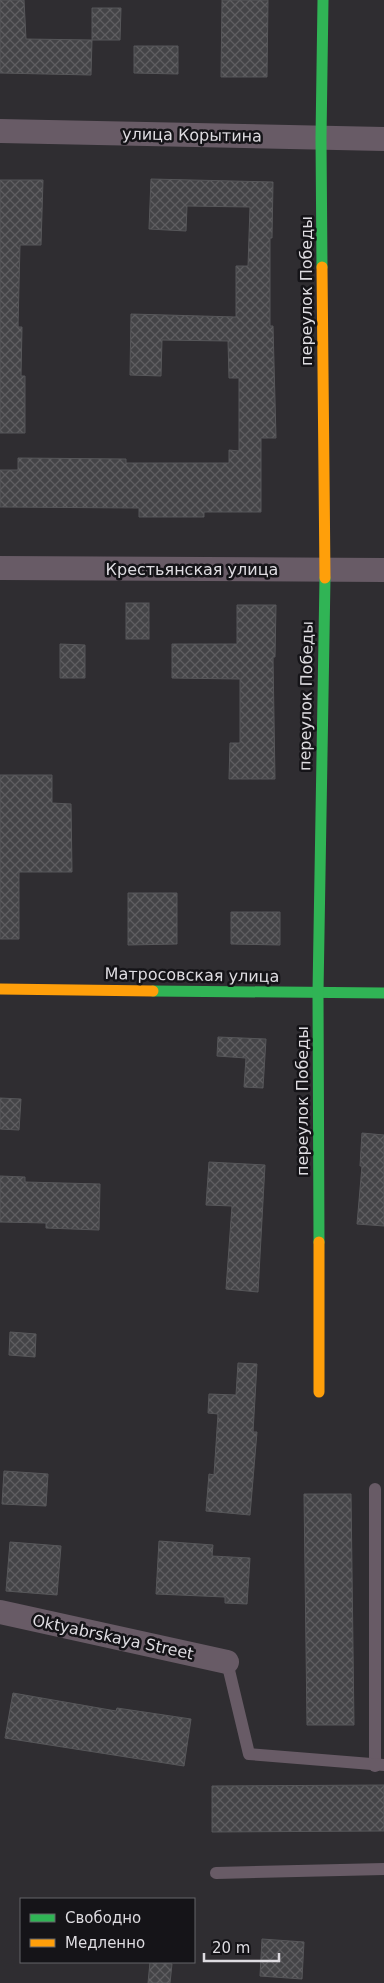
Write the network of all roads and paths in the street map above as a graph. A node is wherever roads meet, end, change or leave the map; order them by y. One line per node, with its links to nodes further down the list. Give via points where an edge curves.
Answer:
1 (323, 0): 3 (main road, переулок Победы)
2 (0, 131): 3 (street, улица Корытина)
3 (321, 138): 4 (street, улица Корытина); 6 (main road, переулок Победы)
4 (384, 139)
5 (0, 568): 6 (street, Крестьянская улица)
6 (325, 570): 7 (street, Крестьянская улица); 9 (main road, переулок Победы)
7 (384, 570)
8 (0, 989): 9 (main road, Матросовская улица)
9 (318, 992): 10 (main road, Матросовская улица); 11 (main road, переулок Победы)
10 (384, 992)
11 (319, 1392)
12 (374, 1488): 15 (lane)
13 (0, 1612): 14 (street, Oktyabrskaya Street)
14 (226, 1662): 15 (lane, via 249,1754)
15 (380, 1766)
16 (384, 1869): 17 (lane)
17 (216, 1873)

